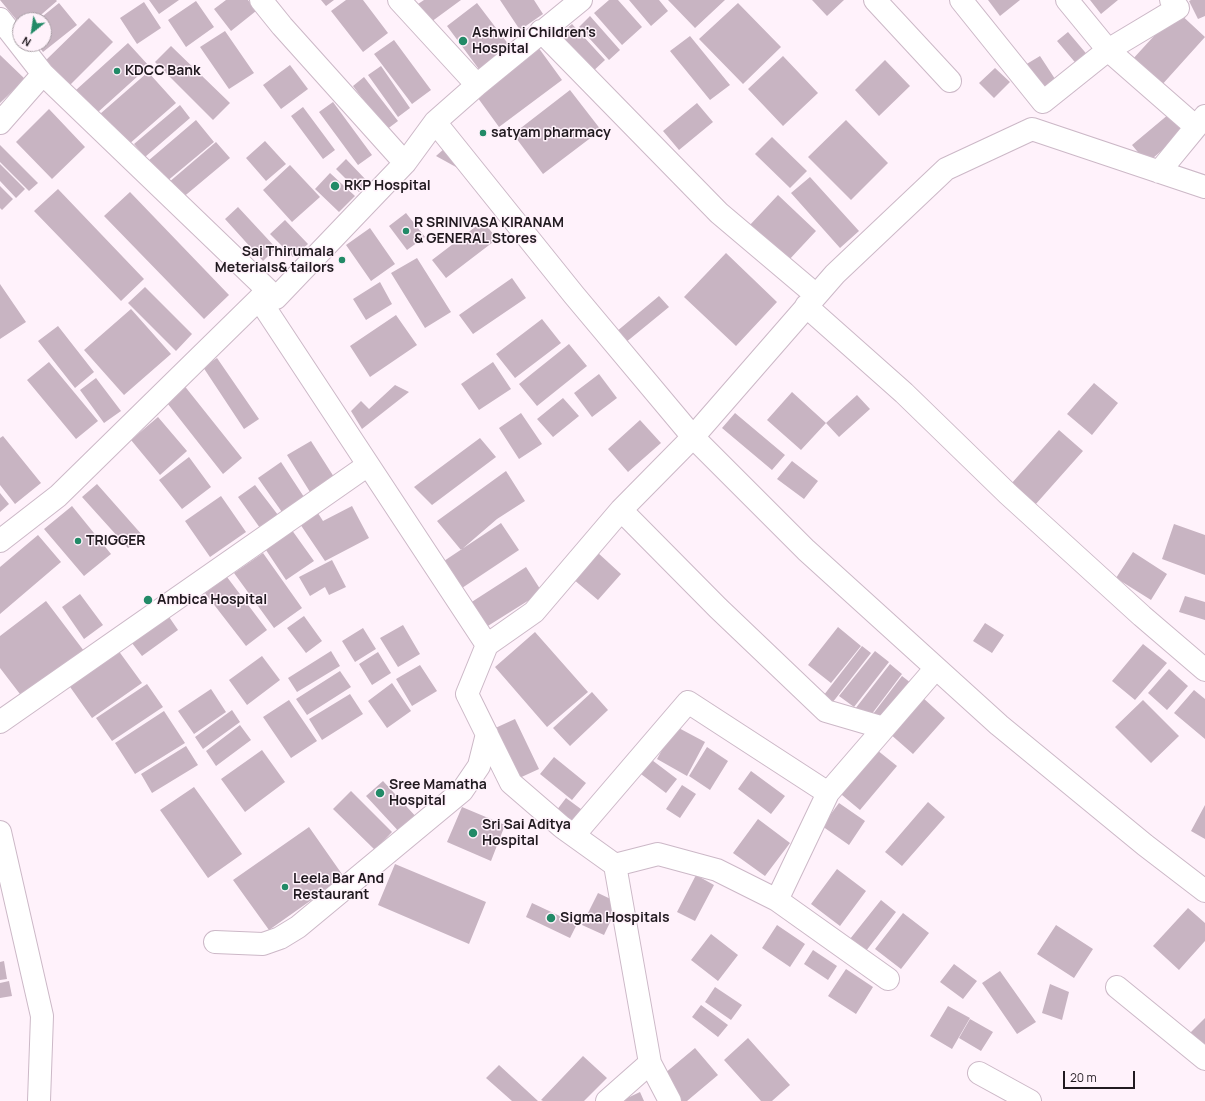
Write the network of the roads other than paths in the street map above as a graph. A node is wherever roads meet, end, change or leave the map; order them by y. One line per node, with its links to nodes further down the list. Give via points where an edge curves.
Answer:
1 (261, 0): 17 (street)
2 (399, 0): 13 (street)
3 (581, 0): 9 (street)
4 (875, 0): 12 (street)
5 (961, 0): 10 (street, via 1043,102)
6 (1067, 0): 10 (street)
7 (1171, 0): 10 (street, via 1178,8)
8 (0, 19): 11 (street)
9 (541, 31): 13 (street); 21 (street, via 719,212)
10 (1108, 50): 14 (street)
11 (43, 74): 16 (street); 20 (street)
12 (950, 81)
13 (477, 85): 15 (street)
14 (1201, 121): 18 (street)
15 (435, 122): 17 (street); 22 (street, via 574,295)
16 (0, 123)
17 (405, 162): 20 (street)
18 (1159, 172): 19 (street); 21 (street, via 1032,129 946,169 835,274)
19 (1205, 187)
20 (268, 299): 23 (street); 25 (street, via 58,496)
21 (811, 301): 22 (street); 28 (street, via 1008,494)
22 (693, 437): 24 (street); 27 (street, via 806,550)
23 (368, 465): 26 (street); 29 (street)
24 (621, 510): 26 (street, via 534,612); 30 (street, via 718,608 826,711)
25 (0, 540)
26 (487, 645): 31 (street, via 467,694)
27 (936, 668): 30 (street); 36 (street, via 999,725)
28 (1205, 670)
29 (0, 722)
30 (884, 728): 32 (street)
31 (487, 734): 34 (street, via 511,783); 38 (street, via 478,766 462,791 298,927 280,938 263,944)
32 (828, 793): 34 (street, via 688,702); 37 (street)
33 (0, 832): 44 (street, via 42,1016)
34 (574, 835): 35 (street)
35 (615, 865): 37 (street, via 658,854 717,870); 42 (street)
36 (1205, 891)
37 (777, 900): 39 (street)
38 (215, 942)
39 (888, 979)
40 (1117, 987): 41 (street)
41 (1205, 1059)
42 (650, 1063): 45 (street); 46 (street)
43 (980, 1073): 47 (street)
44 (38, 1101)
45 (607, 1101)
46 (670, 1101)
47 (1030, 1101)

